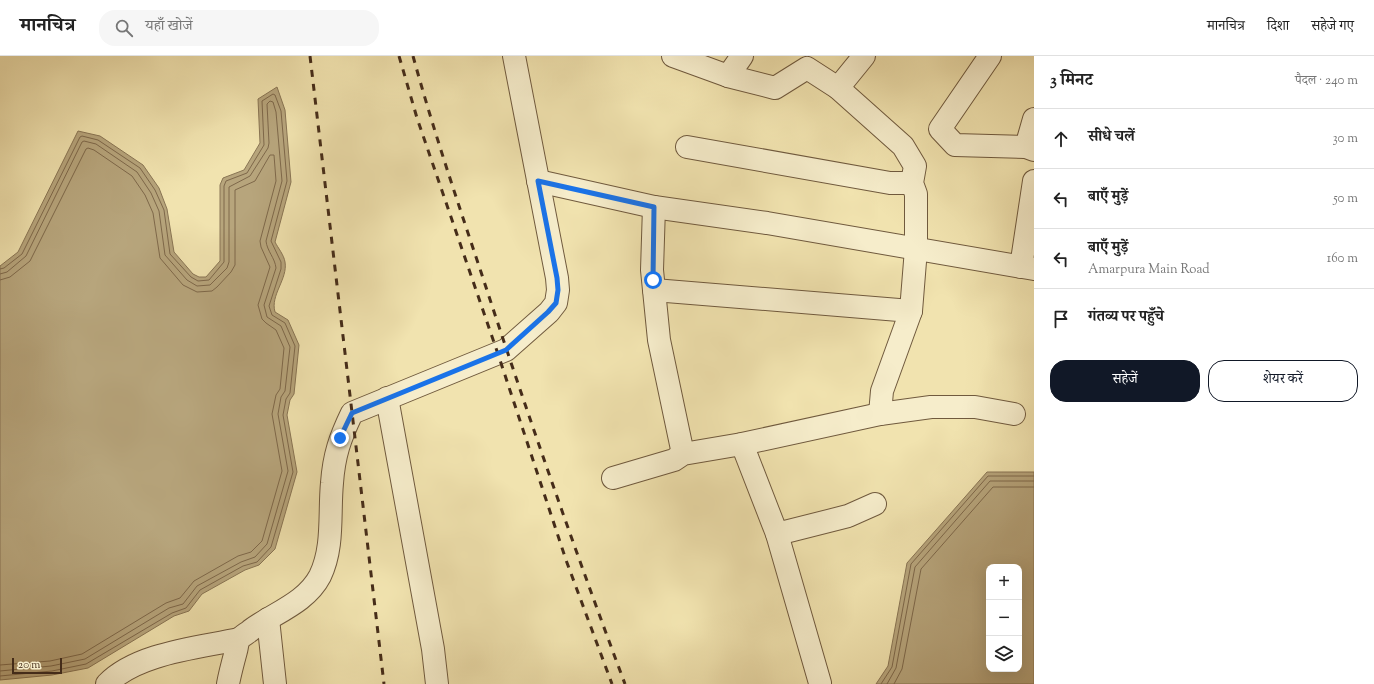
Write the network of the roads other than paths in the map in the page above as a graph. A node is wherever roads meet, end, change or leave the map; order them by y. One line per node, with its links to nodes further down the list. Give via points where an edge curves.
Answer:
1 (514, 56): 12 (street)
2 (673, 56): 7 (street)
3 (742, 56): 7 (street)
4 (864, 56): 8 (street)
5 (990, 56): 11 (street, via 940,129 955,145)
6 (812, 62): 7 (street, via 775,88); 8 (street)
7 (728, 76)
8 (838, 88): 14 (street, via 903,146 915,166)
9 (1034, 119): 11 (street)
10 (687, 147): 14 (street, via 890,183)
11 (1030, 149)
12 (538, 181): 15 (street); 20 (street, via 557,278 556,303 506,350)
13 (1034, 181): 17 (street)
14 (912, 183): 16 (street, via 916,194)
15 (654, 207): 16 (street, via 767,223); 18 (street)
16 (916, 249): 17 (street); 19 (street)
17 (1028, 268)
18 (654, 290): 19 (street); 24 (street, via 659,340)
19 (911, 311): 21 (street, via 882,391)
20 (388, 398): 28 (street, via 352,413 340,438 332,474 330,543 320,575 315,584 298,600); 35 (street)
21 (880, 414): 22 (street, via 931,407 975,407); 23 (street)
22 (1014, 414)
23 (742, 444): 24 (street); 27 (street)
24 (683, 454): 25 (street, via 674,460)
25 (612, 478)
26 (875, 504): 27 (street, via 848,516)
27 (777, 534): 31 (street)
28 (268, 619): 29 (street); 34 (street)
29 (239, 639): 30 (street, via 157,656); 33 (street)
30 (124, 676): 32 (street)
31 (820, 683)
32 (107, 684)
33 (228, 684)
34 (275, 684)
35 (437, 684)

